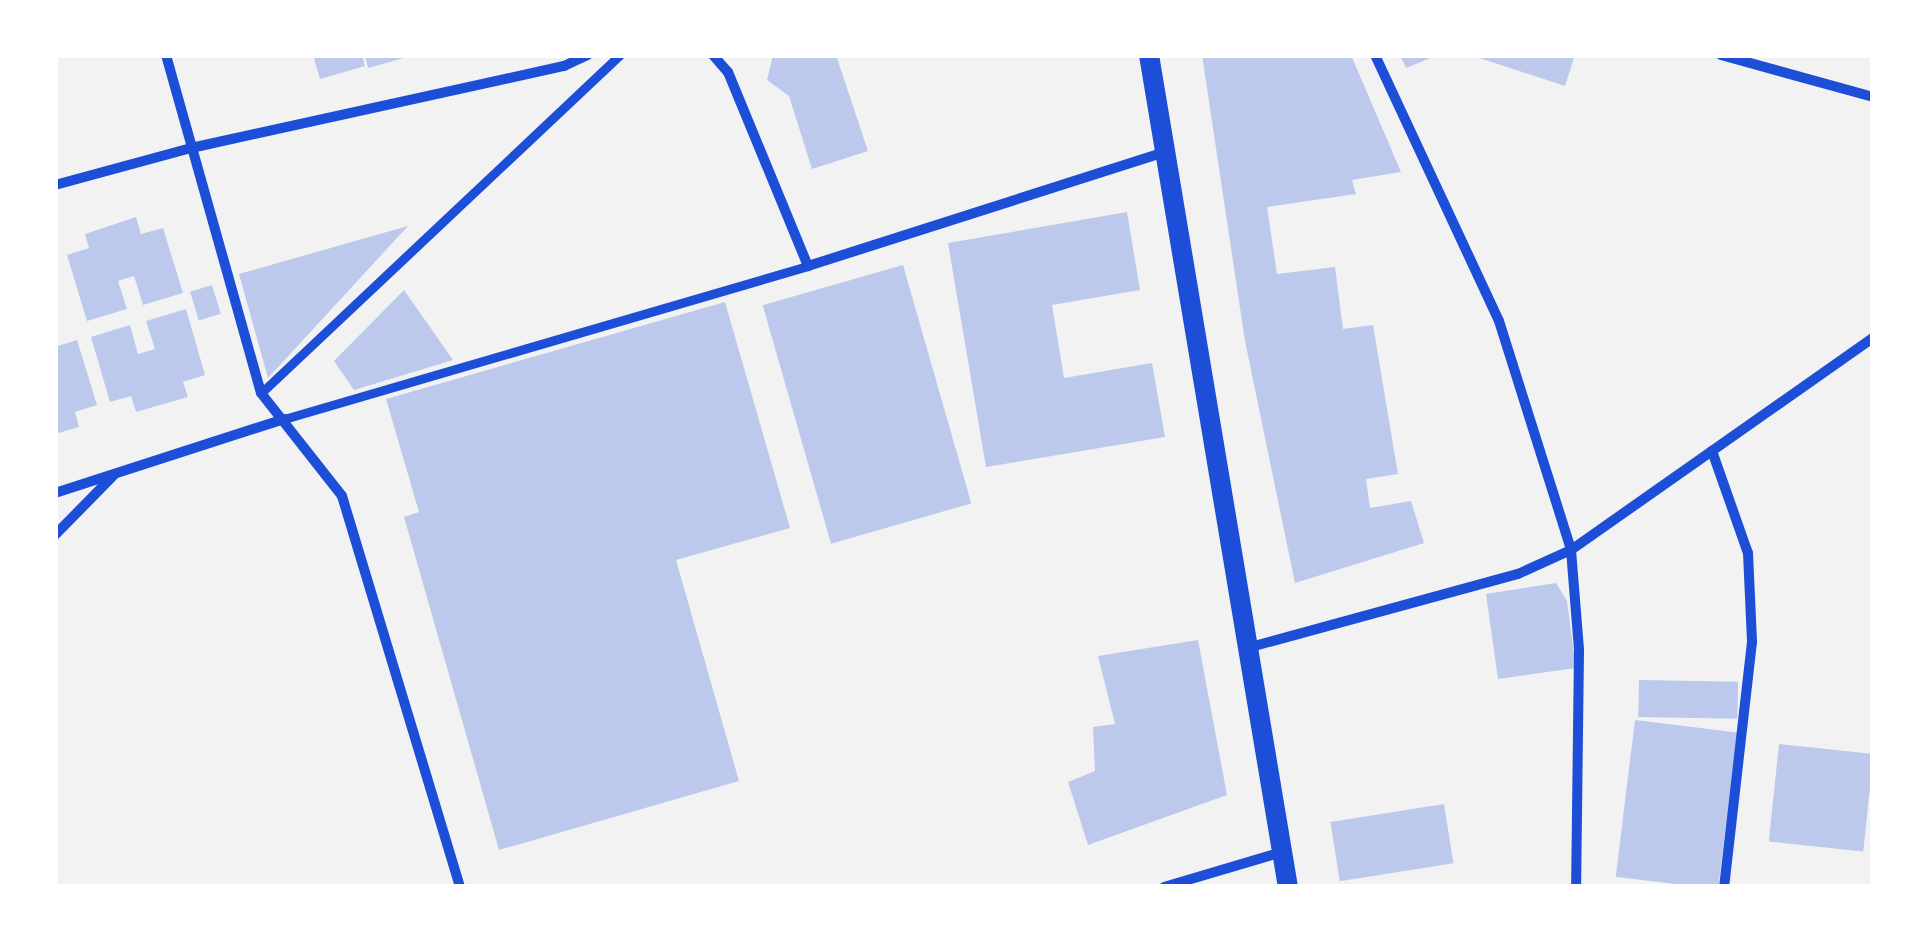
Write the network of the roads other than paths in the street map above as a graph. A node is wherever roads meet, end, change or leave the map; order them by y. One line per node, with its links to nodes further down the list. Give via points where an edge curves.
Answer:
1 (166, 55): 9 (street)
2 (588, 55): 9 (street, via 564,66)
3 (620, 55): 14 (street)
4 (713, 55): 12 (street, via 728,72)
5 (1149, 55): 10 (main road)
6 (1374, 55): 20 (street, via 1498,321)
7 (1721, 55): 8 (street)
8 (1873, 96)
9 (191, 148): 11 (street); 14 (street)
10 (1162, 154): 12 (street); 21 (main road)
11 (55, 185)
12 (808, 266): 15 (street)
13 (1873, 338): 16 (street)
14 (261, 393): 15 (street)
15 (284, 420): 17 (street); 23 (street, via 342,496)
16 (1712, 450): 20 (street); 27 (street, via 1748,553 1752,642)
17 (116, 473): 18 (street); 19 (street)
18 (55, 492)
19 (55, 535)
20 (1570, 550): 21 (street, via 1518,574); 26 (street, via 1580,650)
21 (1248, 648): 22 (main road)
22 (1282, 852): 24 (street); 25 (main road)
23 (460, 887)
24 (1164, 887)
25 (1288, 887)
26 (1576, 887)
27 (1724, 887)

